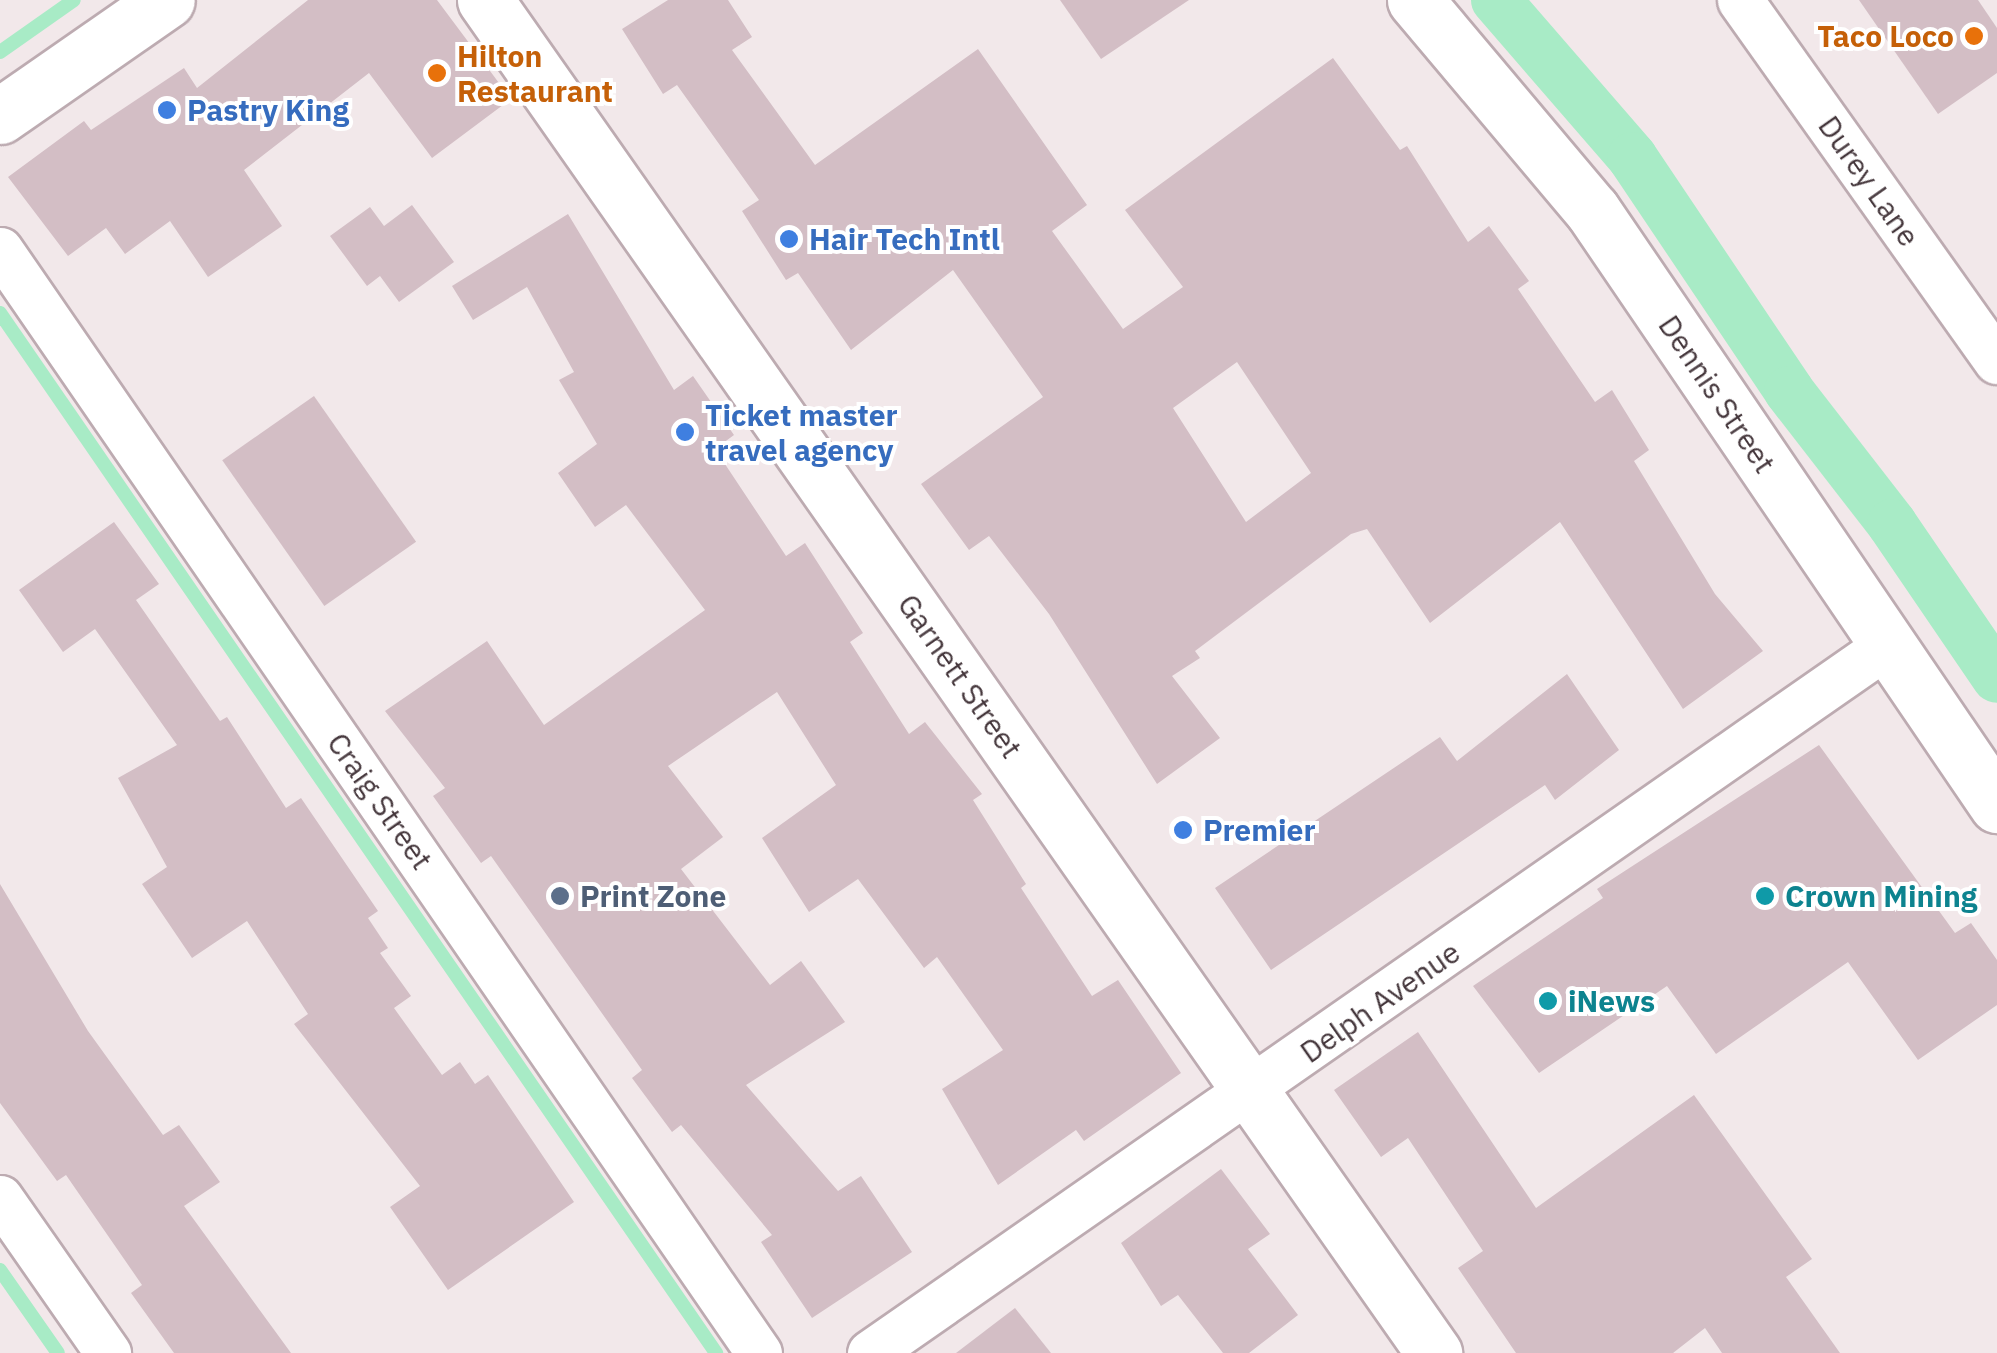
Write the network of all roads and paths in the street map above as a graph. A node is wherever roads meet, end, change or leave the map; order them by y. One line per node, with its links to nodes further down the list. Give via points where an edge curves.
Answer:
1 (167, 0): 5 (street)
2 (485, 0): 10 (street, Garnett Street)
3 (1415, 0): 8 (street, Dennis Street, via 1592,210)
4 (1740, 0): 7 (street, Durey Lane)
5 (0, 116)
6 (0, 250): 13 (street, Craig Street)
7 (1997, 361)
8 (1887, 645): 9 (street, Dennis Street); 10 (street, Delph Avenue)
9 (1997, 805)
10 (1252, 1092): 14 (street, Delph Avenue); 15 (street, Garnett Street)
11 (0, 1198): 12 (street)
12 (108, 1353)
13 (759, 1353)
14 (870, 1353)
15 (1434, 1353)

